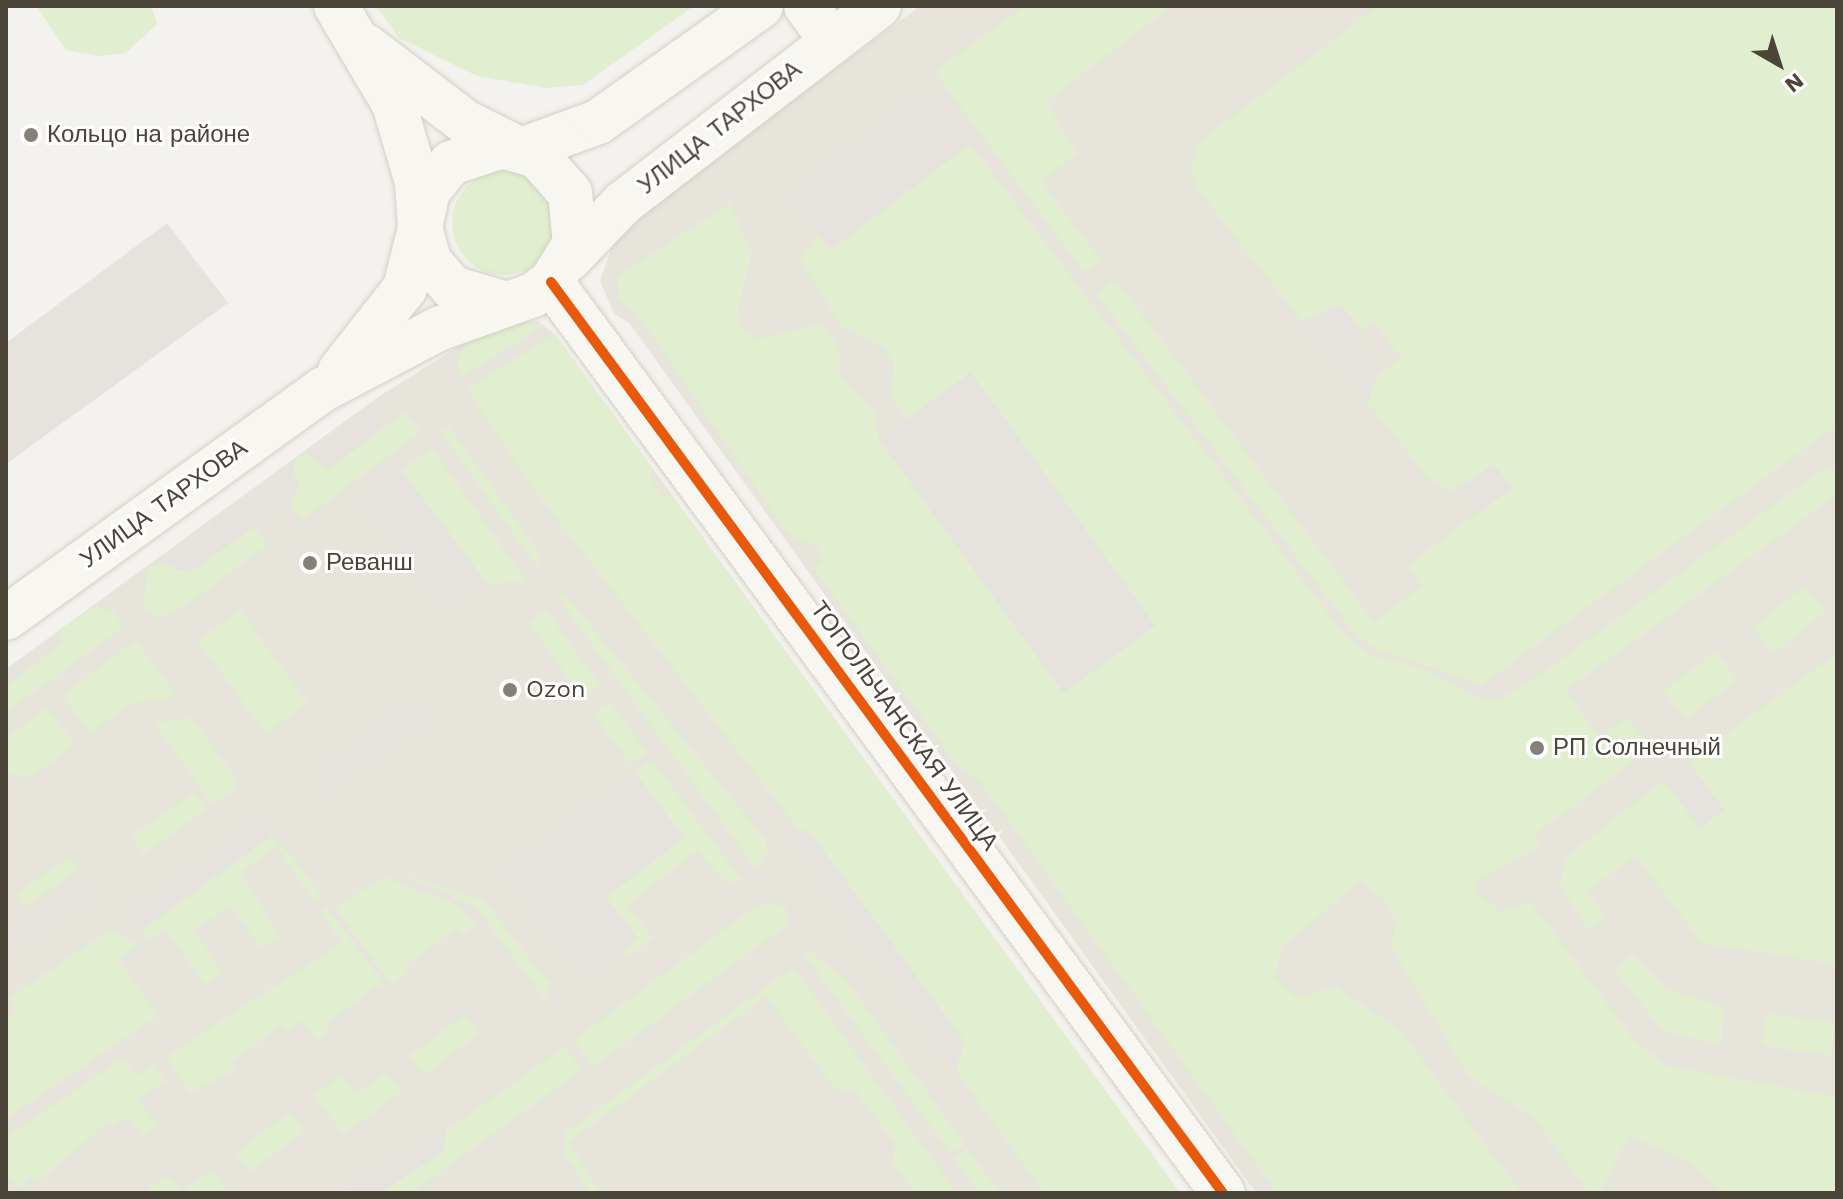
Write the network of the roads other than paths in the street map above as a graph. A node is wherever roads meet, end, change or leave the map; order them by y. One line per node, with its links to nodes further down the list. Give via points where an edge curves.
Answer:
1 (336, 6): 6 (main road)
2 (761, 6): 7 (main road, via 598,122)
3 (806, 6): 5 (main road)
4 (879, 6): 5 (main road, УЛИЦА ТАРХОВА)
5 (832, 41): 9 (main road, УЛИЦА ТАРХОВА, via 623,203)
6 (367, 47): 7 (main road, via 465,122); 8 (main road, via 404,134)
7 (521, 150): 8 (main road, via 484,148 451,163 428,191); 9 (main road, via 550,166 570,193 577,227)
8 (420, 228): 10 (main road, via 430,262 453,288); 11 (main road, УЛИЦА ТАРХОВА, via 392,310)
9 (560, 271): 10 (main road); 13 (main road, ТОПОЛЬЧАНСКАЯ УЛИЦА)
10 (503, 303): 11 (main road, УЛИЦА ТАРХОВА)
11 (322, 390): 12 (main road, УЛИЦА ТАРХОВА)
12 (6, 618)
13 (1223, 1193)

